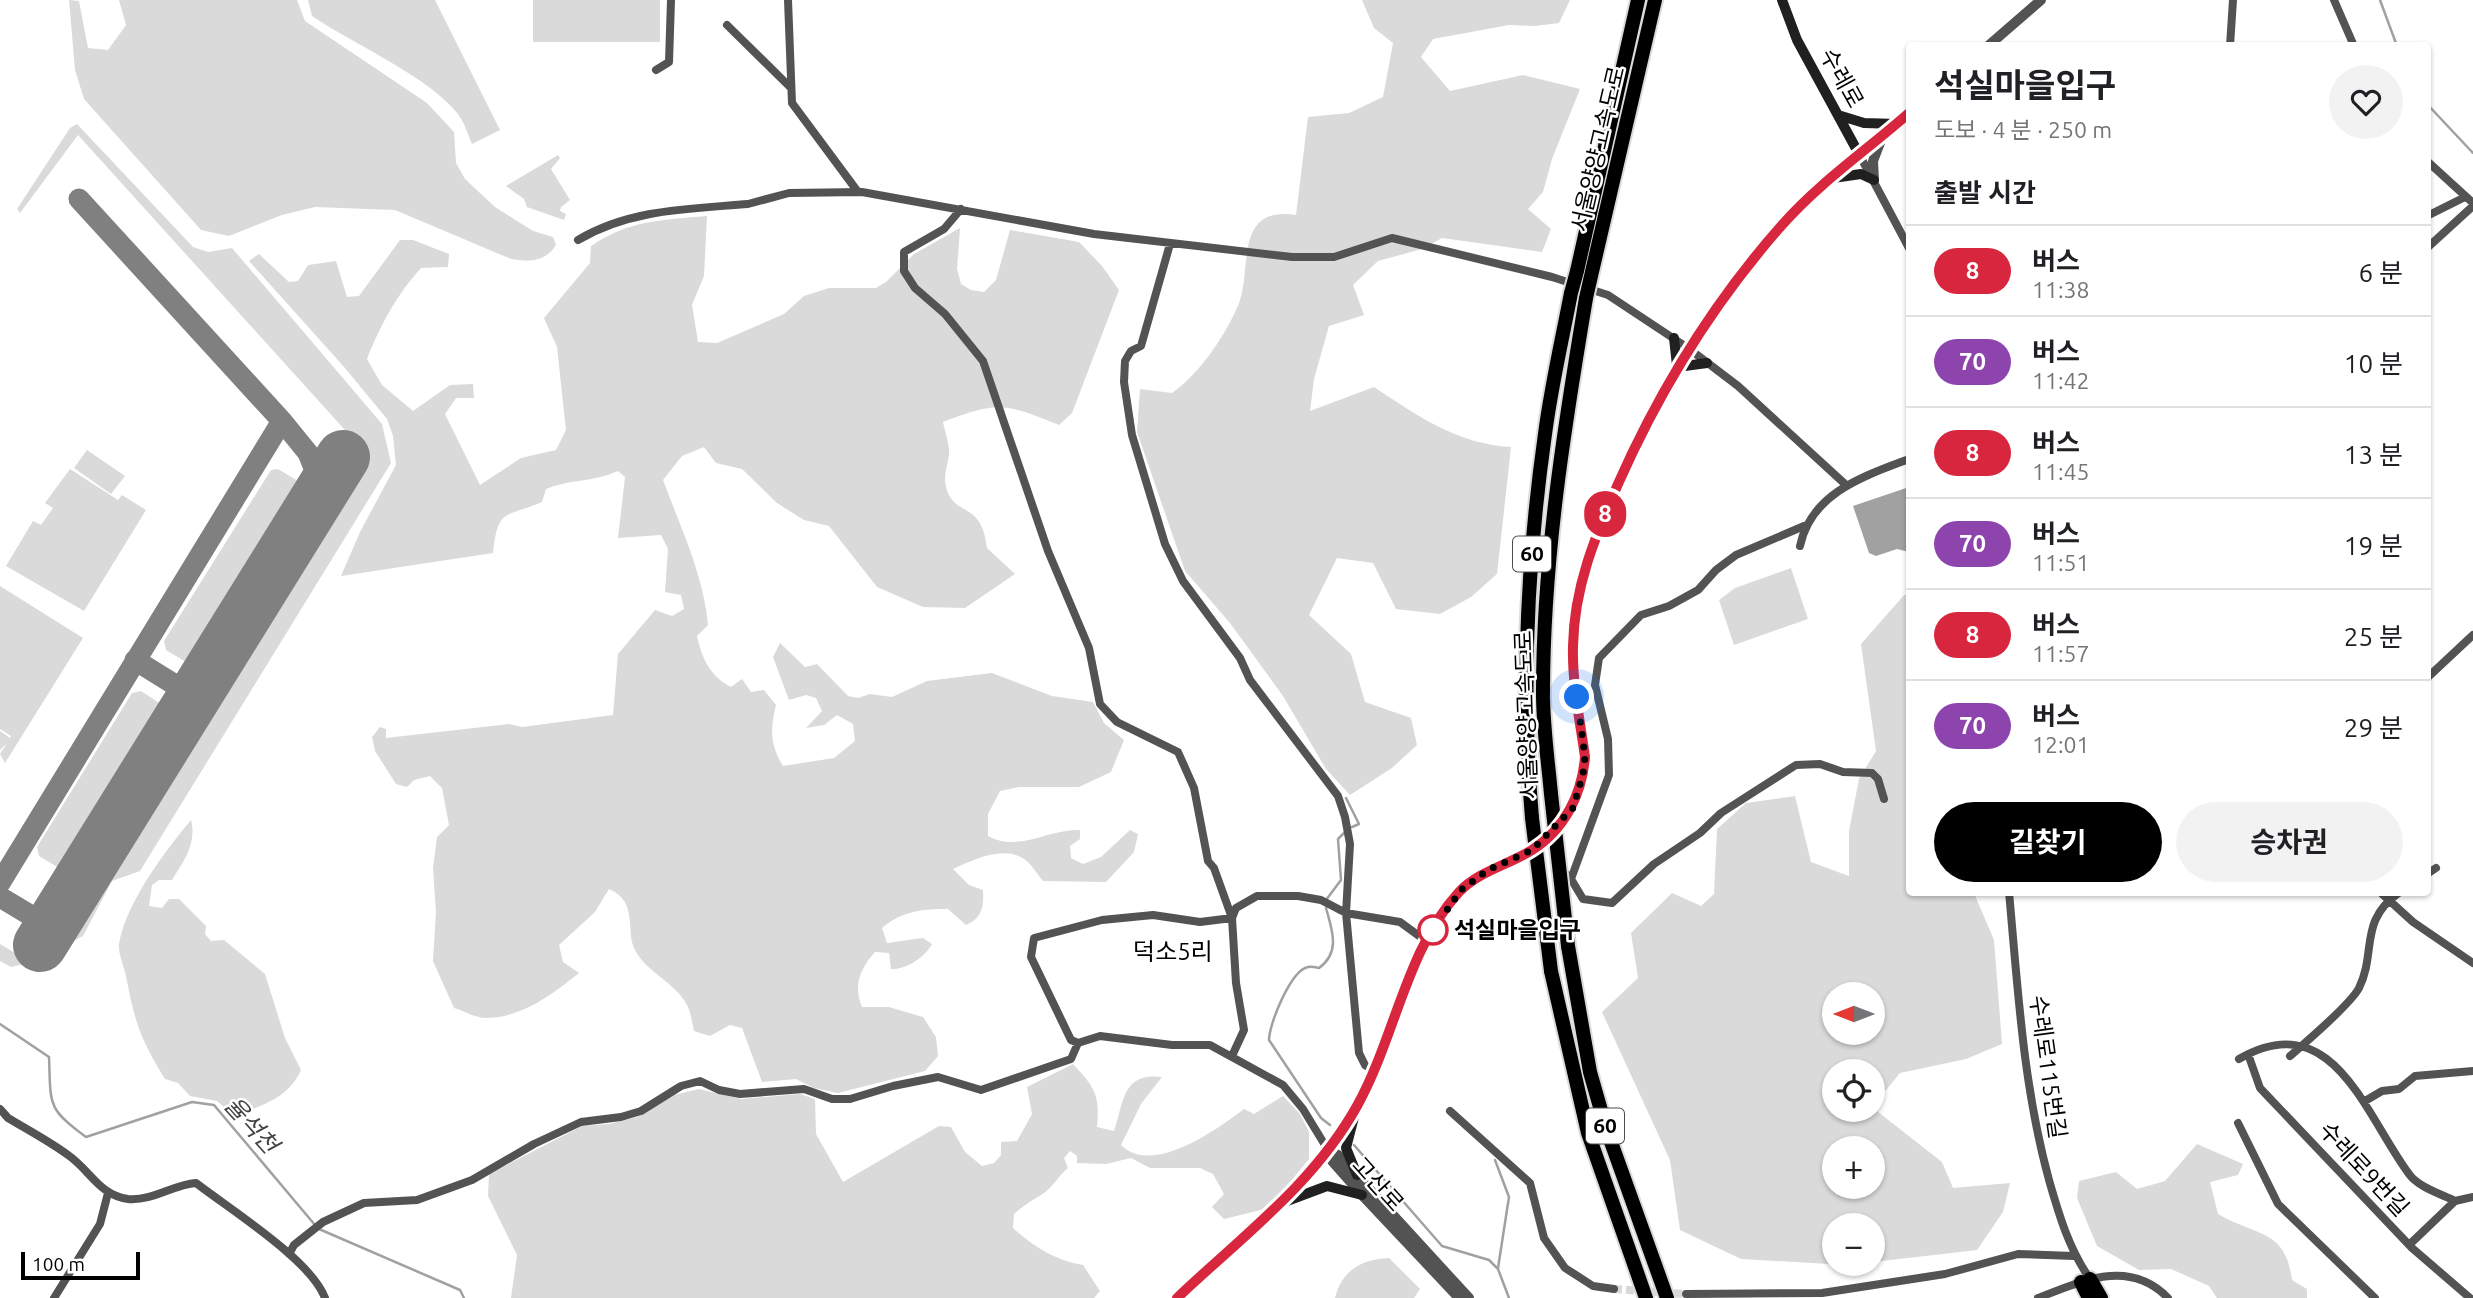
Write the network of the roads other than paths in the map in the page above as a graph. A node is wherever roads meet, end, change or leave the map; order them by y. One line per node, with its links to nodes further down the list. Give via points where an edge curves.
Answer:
1 (671, 0): 13 (street, via 669,62)
2 (788, 0): 14 (street)
3 (1638, 0): 83 (highway, 서울양양고속도로 / 60, bridge, via 1545,432 1526,649 1527,757 1551,971 1588,1133)
4 (1656, 0): 84 (highway, 서울양양고속도로 / 60, bridge, via 1586,298 1562,436 1550,532 1543,696 1568,946 1590,1072)
5 (1782, 0): 15 (main road, 수레로, via 1797,40)
6 (2041, 0): 10 (street)
7 (2233, 0): 11 (street)
8 (2334, 0): 12 (street)
9 (727, 25): 14 (street)
10 (1993, 42)
11 (2231, 42)
12 (2352, 42)
13 (656, 70)
14 (790, 86): 23 (street, via 792,103)
15 (1838, 115): 17 (main road, via 1864,123); 19 (main road, 수레로)
16 (1906, 116): 17 (street)
17 (1896, 124): 18 (street)
18 (1883, 135): 19 (street); 22 (street, via 1873,161)
19 (1859, 154): 21 (main road); 22 (street, 수레로)
20 (2431, 165): 24 (street)
21 (1827, 180): 22 (main road, via 1854,173); 32 (main road, via 1749,264)
22 (1874, 180): 28 (street, 수레로)
23 (858, 192): 25 (street); 27 (street, via 789,193 748,204 645,214)
24 (2470, 202): 26 (street); 30 (street)
25 (961, 209): 29 (street); 51 (street, via 944,229 904,252 904,271 983,361 1048,551 1088,648 1100,704 1116,722 1178,752 1194,788 1208,861)
26 (2431, 215)
27 (578, 240)
28 (1906, 242)
29 (1170, 244): 31 (street, via 1334,257 1392,238 1608,295); 50 (street, via 1141,346 1125,361 1132,435 1166,544 1183,581 1338,796 1350,844)
30 (2431, 244)
31 (1674, 338): 32 (street); 34 (main road)
32 (1688, 348): 33 (street); 34 (main road)
33 (1707, 362): 34 (main road); 36 (street)
34 (1677, 367): 42 (main road, via 1642,432 1586,560 1573,647 1583,774 1573,808)
35 (1906, 459): 36 (street)
36 (1845, 484): 37 (street)
37 (1804, 526): 38 (street); 45 (street, via 1736,555 1698,590 1641,615 1599,658 1595,685 1608,739 1609,775)
38 (1800, 546)
39 (2473, 635): 40 (street)
40 (2431, 674)
41 (1884, 799): 45 (street, via 1872,773 1843,772 1808,762 1796,765 1721,813 1612,903 1583,899)
42 (1546, 838): 45 (street, via 1556,864); 52 (main road, via 1461,890)
43 (2436, 868): 44 (street)
44 (2431, 871)
45 (1571, 879)
46 (2009, 896): 74 (street, 수레로115번길, via 2028,1092 2048,1178)
47 (2384, 896): 49 (street)
48 (2395, 896): 49 (street)
49 (2388, 901): 53 (street); 55 (street, via 2371,927 2358,991)
50 (1346, 912): 51 (street, via 1321,900 1257,896 1236,908); 52 (street, via 1400,922); 58 (street, via 1359,1053)
51 (1232, 918): 54 (street, via 1200,922 1153,915 1102,920 1034,938 1031,957 1071,1040); 56 (street, via 1244,1030)
52 (1426, 942): 58 (main road)
53 (2473, 963)
54 (1079, 1043): 56 (street, via 1100,1036 1210,1045); 73 (street, via 1071,1059 981,1090 938,1077 850,1099 831,1099 804,1089 740,1094 700,1081 681,1086 641,1111 581,1122 472,1180 417,1200 364,1203 323,1222)
55 (2302, 1046): 57 (street); 60 (street, via 2338,1067); 72 (street, 수레로9번길, via 2294,1042 2259,1048 2244,1056 2260,1088)
56 (1232, 1056): 65 (street, via 1283,1085)
57 (2290, 1056)
58 (1373, 1070): 61 (main road)
59 (2473, 1071): 60 (street, via 2415,1076 2399,1089 2382,1091)
60 (2365, 1101): 70 (street, via 2411,1177)
61 (1357, 1105): 65 (main road); 66 (main road, via 1346,1148)
62 (0, 1110): 67 (street, via 71,1156)
63 (1450, 1111): 76 (street, via 1530,1183 1544,1238 1565,1268 1593,1286)
64 (2238, 1123): 89 (street, via 2278,1204)
65 (1328, 1150): 66 (street, 고산로); 68 (street, 고산로); 71 (main road)
66 (1357, 1175): 82 (street, 고산로)
67 (108, 1193): 73 (street, via 128,1199 151,1198 181,1184 196,1183); 78 (street, via 100,1224)
68 (1362, 1195): 71 (main road, via 1327,1186); 81 (street, 고산로)
69 (2473, 1197): 70 (street)
70 (2455, 1201): 72 (street)
71 (1282, 1203): 80 (main road)
72 (2409, 1245): 90 (street, 수레로9번길)
73 (289, 1254): 79 (street, via 318,1281)
74 (2074, 1256): 75 (street, 수레로115번길); 77 (street, via 2018,1254 1945,1274 1822,1293)
75 (2085, 1280): 85 (street); 86 (highway); 87 (highway); 88 (street, via 2111,1274 2132,1276)
76 (1614, 1289)
77 (1686, 1294)
78 (54, 1298)
79 (325, 1298)
80 (1177, 1298)
81 (1459, 1298)
82 (1469, 1298)
83 (1646, 1298)
84 (1667, 1298)
85 (2038, 1298)
86 (2089, 1298)
87 (2101, 1298)
88 (2168, 1298)
89 (2375, 1298)
90 (2470, 1298)

